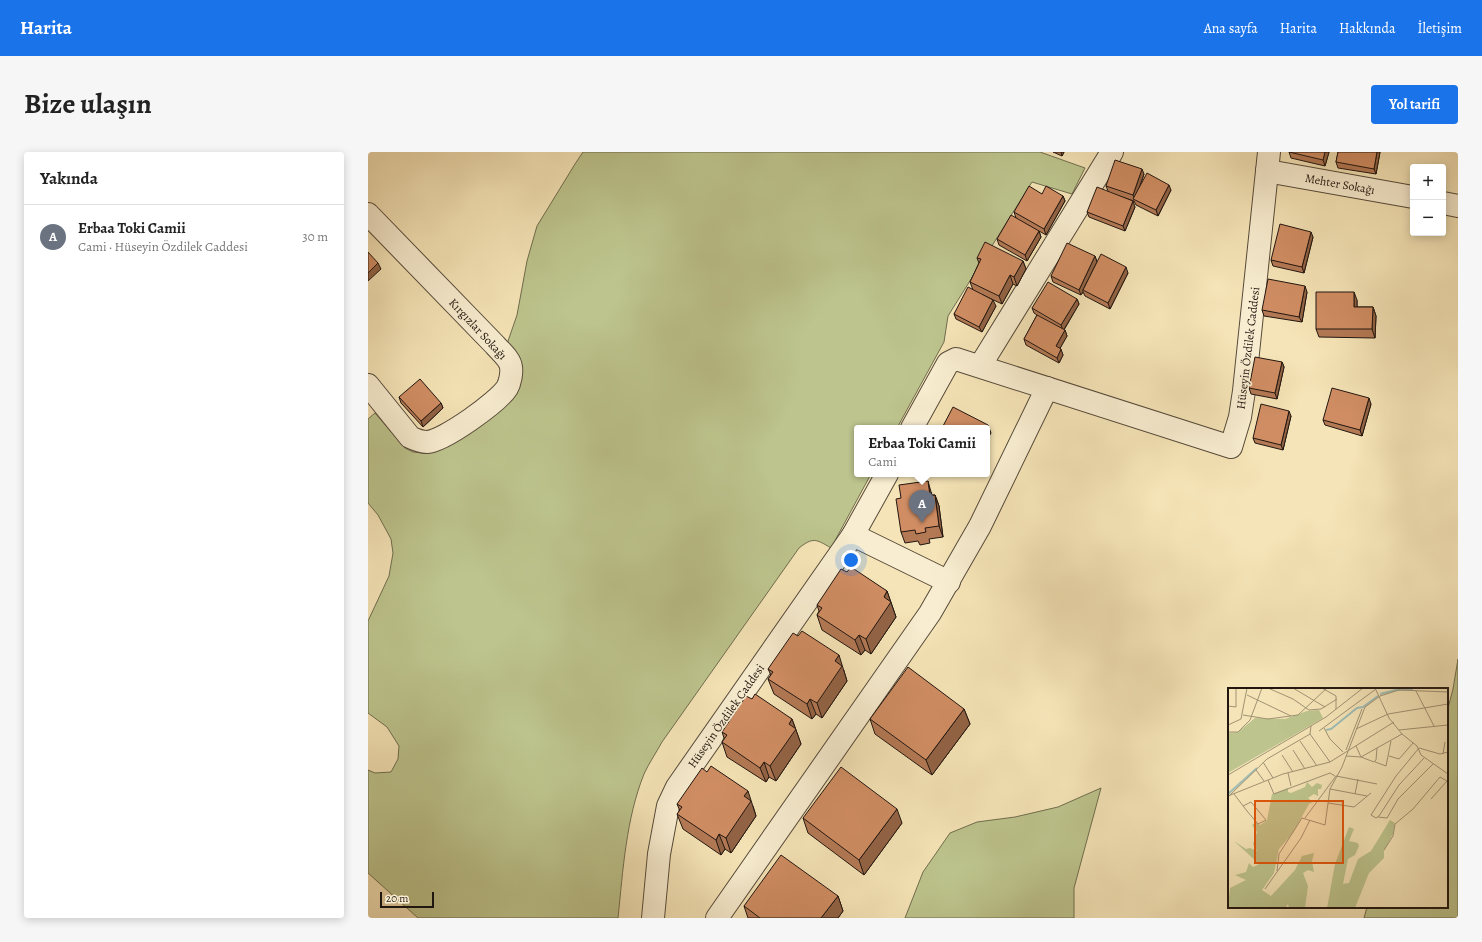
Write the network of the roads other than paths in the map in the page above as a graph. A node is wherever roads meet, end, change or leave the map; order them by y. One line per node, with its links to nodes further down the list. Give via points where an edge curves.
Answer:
1 (1112, 152): 7 (street)
2 (1268, 162): 3 (street, Mehter Sokağı); 9 (street, Hüseyin Özdilek Caddesi, via 1244,391 1231,447)
3 (1410, 197)
4 (1446, 204): 5 (street)
5 (1458, 206)
6 (368, 214): 8 (street, Kırgızlar Sokağı, via 495,345 511,366 511,376 508,387 496,399 441,439 428,442 410,437)
7 (980, 366): 9 (street, Hüseyin Özdilek Caddesi); 10 (street, Hüseyin Özdilek Caddesi, via 956,359 948,364)
8 (368, 385)
9 (1047, 388): 13 (street, via 987,514)
10 (914, 425)
11 (885, 477): 12 (street, Hüseyin Özdilek Caddesi)
12 (853, 535): 13 (street); 14 (street, Hüseyin Özdilek Caddesi, via 677,787 668,806 658,862)
13 (949, 582): 15 (street, via 908,646)
14 (653, 918)
15 (717, 918)

